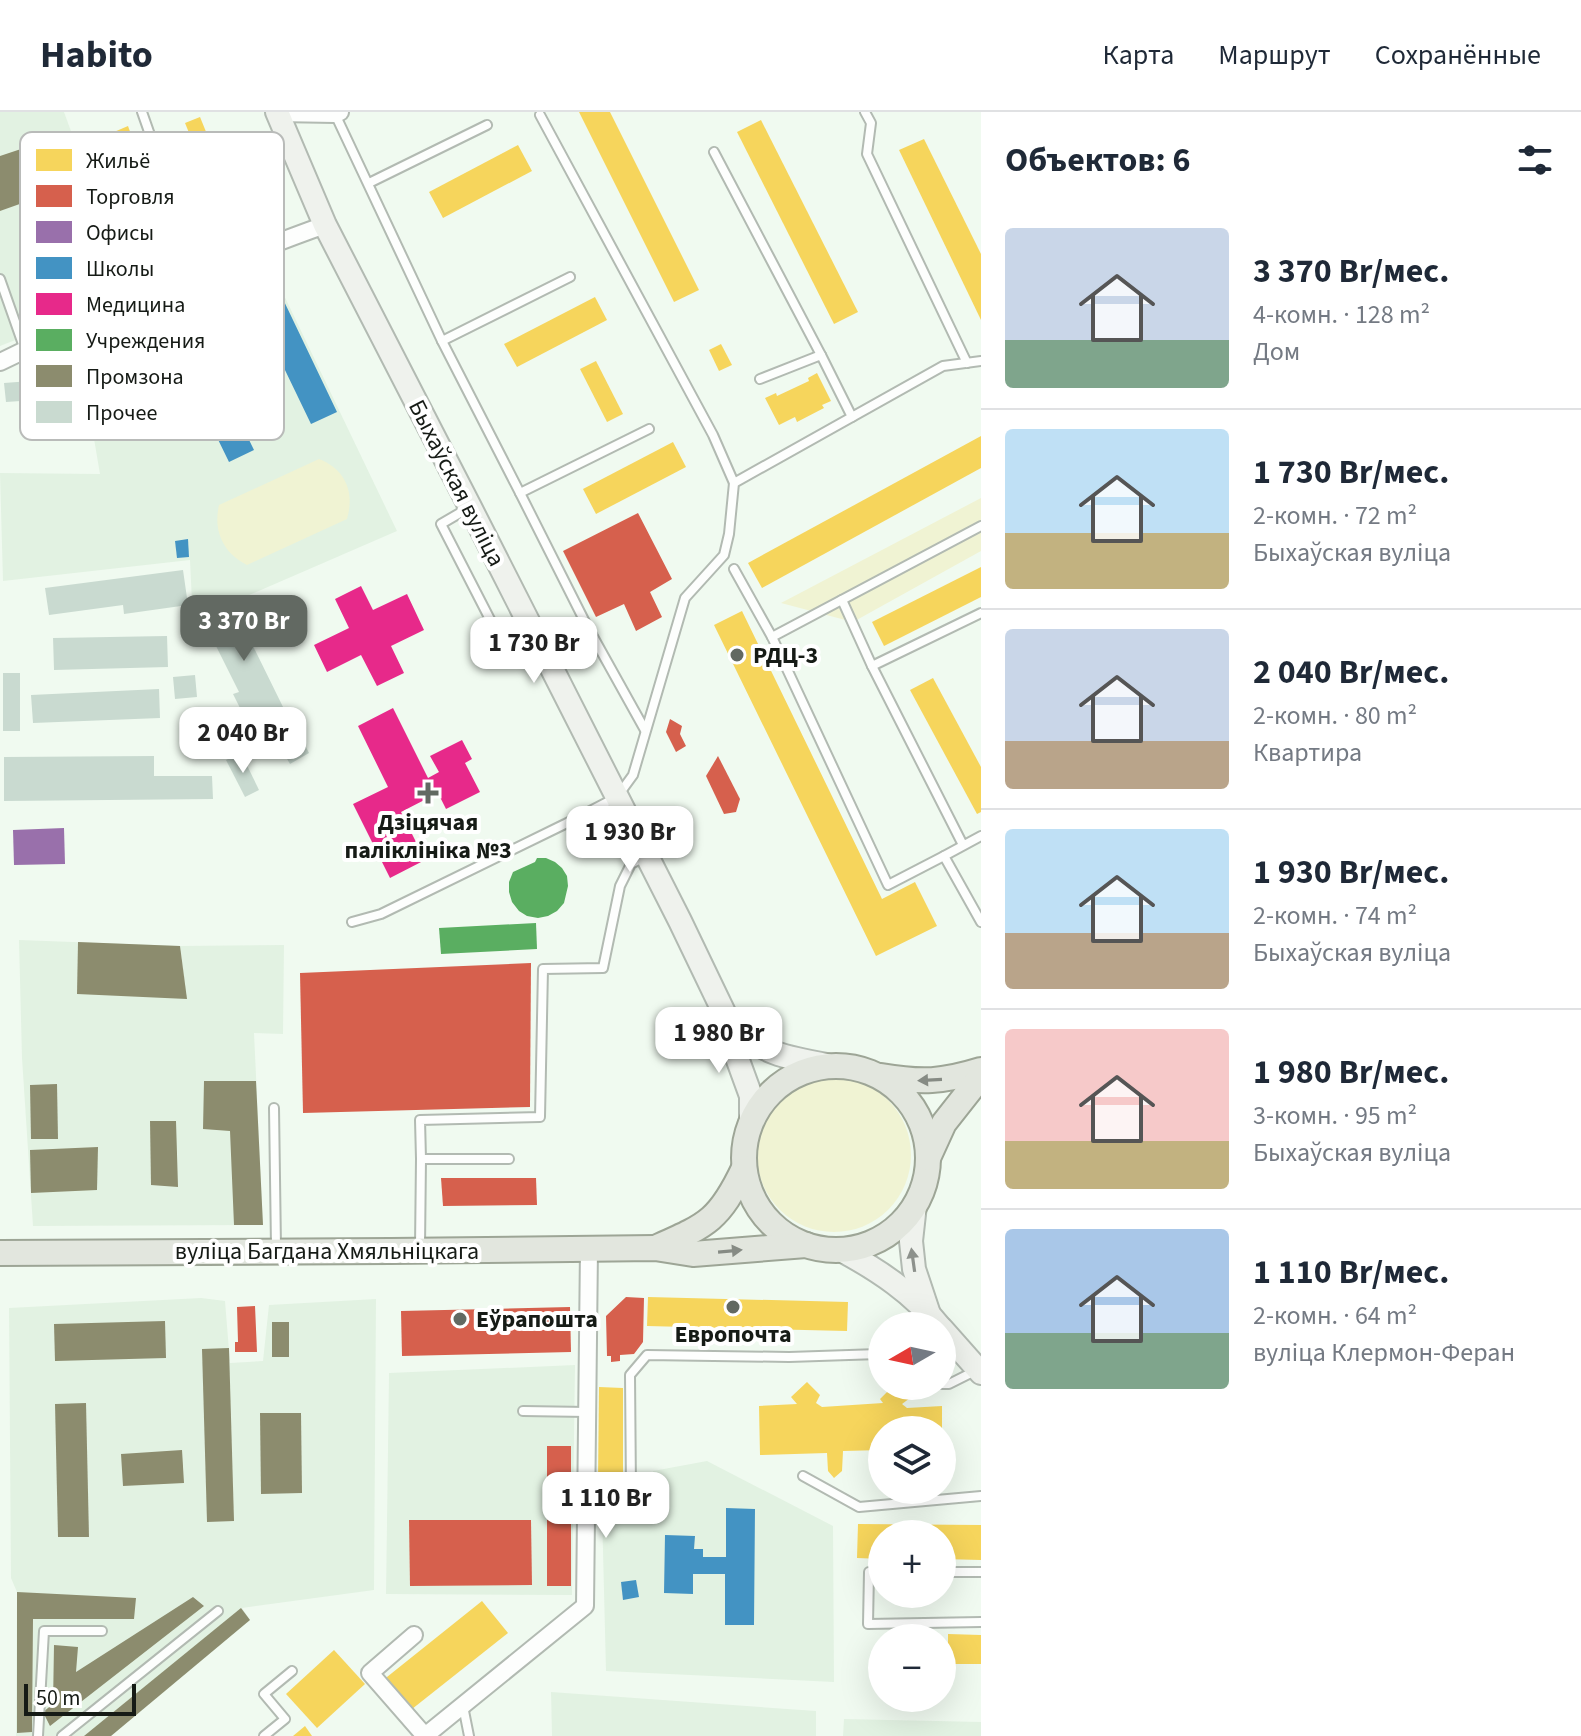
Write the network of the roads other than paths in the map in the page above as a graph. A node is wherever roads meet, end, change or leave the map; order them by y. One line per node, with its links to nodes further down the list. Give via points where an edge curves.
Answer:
1 (142, 112): 7 (lane)
2 (277, 112): 4 (street); 10 (main road, Быхаўская вуліца)
3 (865, 112): 20 (lane, via 871,123 867,154)
4 (338, 113): 9 (lane)
5 (540, 115): 24 (lane)
6 (487, 125): 9 (lane)
7 (149, 132)
8 (714, 152): 17 (lane)
9 (369, 183): 15 (lane)
10 (325, 225): 11 (street); 26 (main road, Быхаўская вуліца)
11 (284, 241)
12 (570, 277): 15 (lane)
13 (0, 279): 14 (lane)
14 (20, 336)
15 (442, 341): 25 (lane)
16 (20, 352): 19 (street)
17 (821, 355): 21 (lane); 22 (lane)
18 (981, 361): 20 (lane)
19 (0, 362)
20 (967, 363): 22 (lane, via 943,366)
21 (760, 379)
22 (852, 417): 24 (lane)
23 (649, 429): 25 (lane)
24 (734, 483): 34 (lane, via 724,555 685,598)
25 (520, 493): 34 (lane)
26 (470, 507): 31 (main road, Быхаўская вуліца); 31 (lane, via 441,524 497,633)
27 (981, 526): 29 (lane)
28 (734, 569): 32 (lane)
29 (842, 600): 32 (lane); 33 (lane)
30 (981, 613): 33 (lane)
31 (526, 619): 35 (main road, Быхаўская вуліца)
32 (772, 637): 39 (lane, via 888,885)
33 (872, 666): 37 (lane)
34 (645, 730): 35 (lane, via 633,775)
35 (617, 797): 38 (main road, Быхаўская вуліца); 40 (lane, via 381,914)
36 (981, 836): 37 (lane)
37 (963, 845): 39 (lane)
38 (646, 855): 42 (main road, Быхаўская вуліца); 49 (lane, via 631,864 620,886 603,968 543,969 540,1117 420,1120)
39 (944, 856): 41 (lane)
40 (352, 922)
41 (981, 922)
42 (729, 1023): 43 (main road, Быхаўская вуліца, via 746,1039 780,1056); 47 (main road, Быхаўская вуліца, via 751,1096)
43 (827, 1065): 45 (main road); 47 (main road, via 795,1074 769,1094)
44 (981, 1073): 45 (main road, one-way to 45, via 924,1081); 48 (main road, via 944,1123)
45 (878, 1076): 48 (main road, via 905,1096 922,1125)
46 (274, 1108): 58 (lane)
47 (751, 1122): 51 (main road)
48 (928, 1158): 52 (main road)
49 (421, 1159): 50 (lane); 57 (lane)
50 (509, 1159)
51 (744, 1168): 53 (main road, via 755,1201 776,1228); 54 (main road, вуліца Багдана Хмяльніцкага, via 725,1205 709,1222)
52 (915, 1205): 56 (main road, via 896,1228 871,1243); 61 (main road, one-way to 52, via 914,1269)
53 (806, 1245): 54 (main road, вуліца Багдана Хмяльніцкага, one-way to 53, via 693,1254); 56 (main road)
54 (655, 1248): 55 (main road, вуліца Багдана Хмяльніцкага)
55 (589, 1249): 57 (main road, вуліца Багдана Хмяльніцкага); 67 (street)
56 (841, 1250): 60 (main road, via 879,1271)
57 (420, 1251): 58 (main road, вуліца Багдана Хмяльніцкага)
58 (276, 1252): 59 (main road, вуліца Багдана Хмяльніцкага)
59 (0, 1253)
60 (925, 1312)
61 (932, 1312)
62 (956, 1345): 64 (main road)
63 (868, 1354): 69 (lane, via 647,1355 630,1375 631,1490)
64 (979, 1371): 65 (lane)
65 (956, 1381)
66 (523, 1411): 67 (lane)
67 (588, 1412): 69 (street)
68 (803, 1476): 70 (lane, via 859,1507)
69 (587, 1491): 79 (street, via 585,1606)
70 (981, 1496)
71 (956, 1572): 72 (lane)
72 (981, 1572)
73 (868, 1608): 75 (lane, via 868,1624)
74 (218, 1611): 81 (lane)
75 (981, 1622)
76 (102, 1631): 80 (lane, via 44,1631)
77 (414, 1635): 83 (street, via 370,1673)
78 (292, 1671): 82 (lane, via 264,1694 285,1719)
79 (463, 1706): 83 (street); 84 (lane)
80 (38, 1736)
81 (62, 1736)
82 (264, 1736)
83 (425, 1736)
84 (469, 1736)

